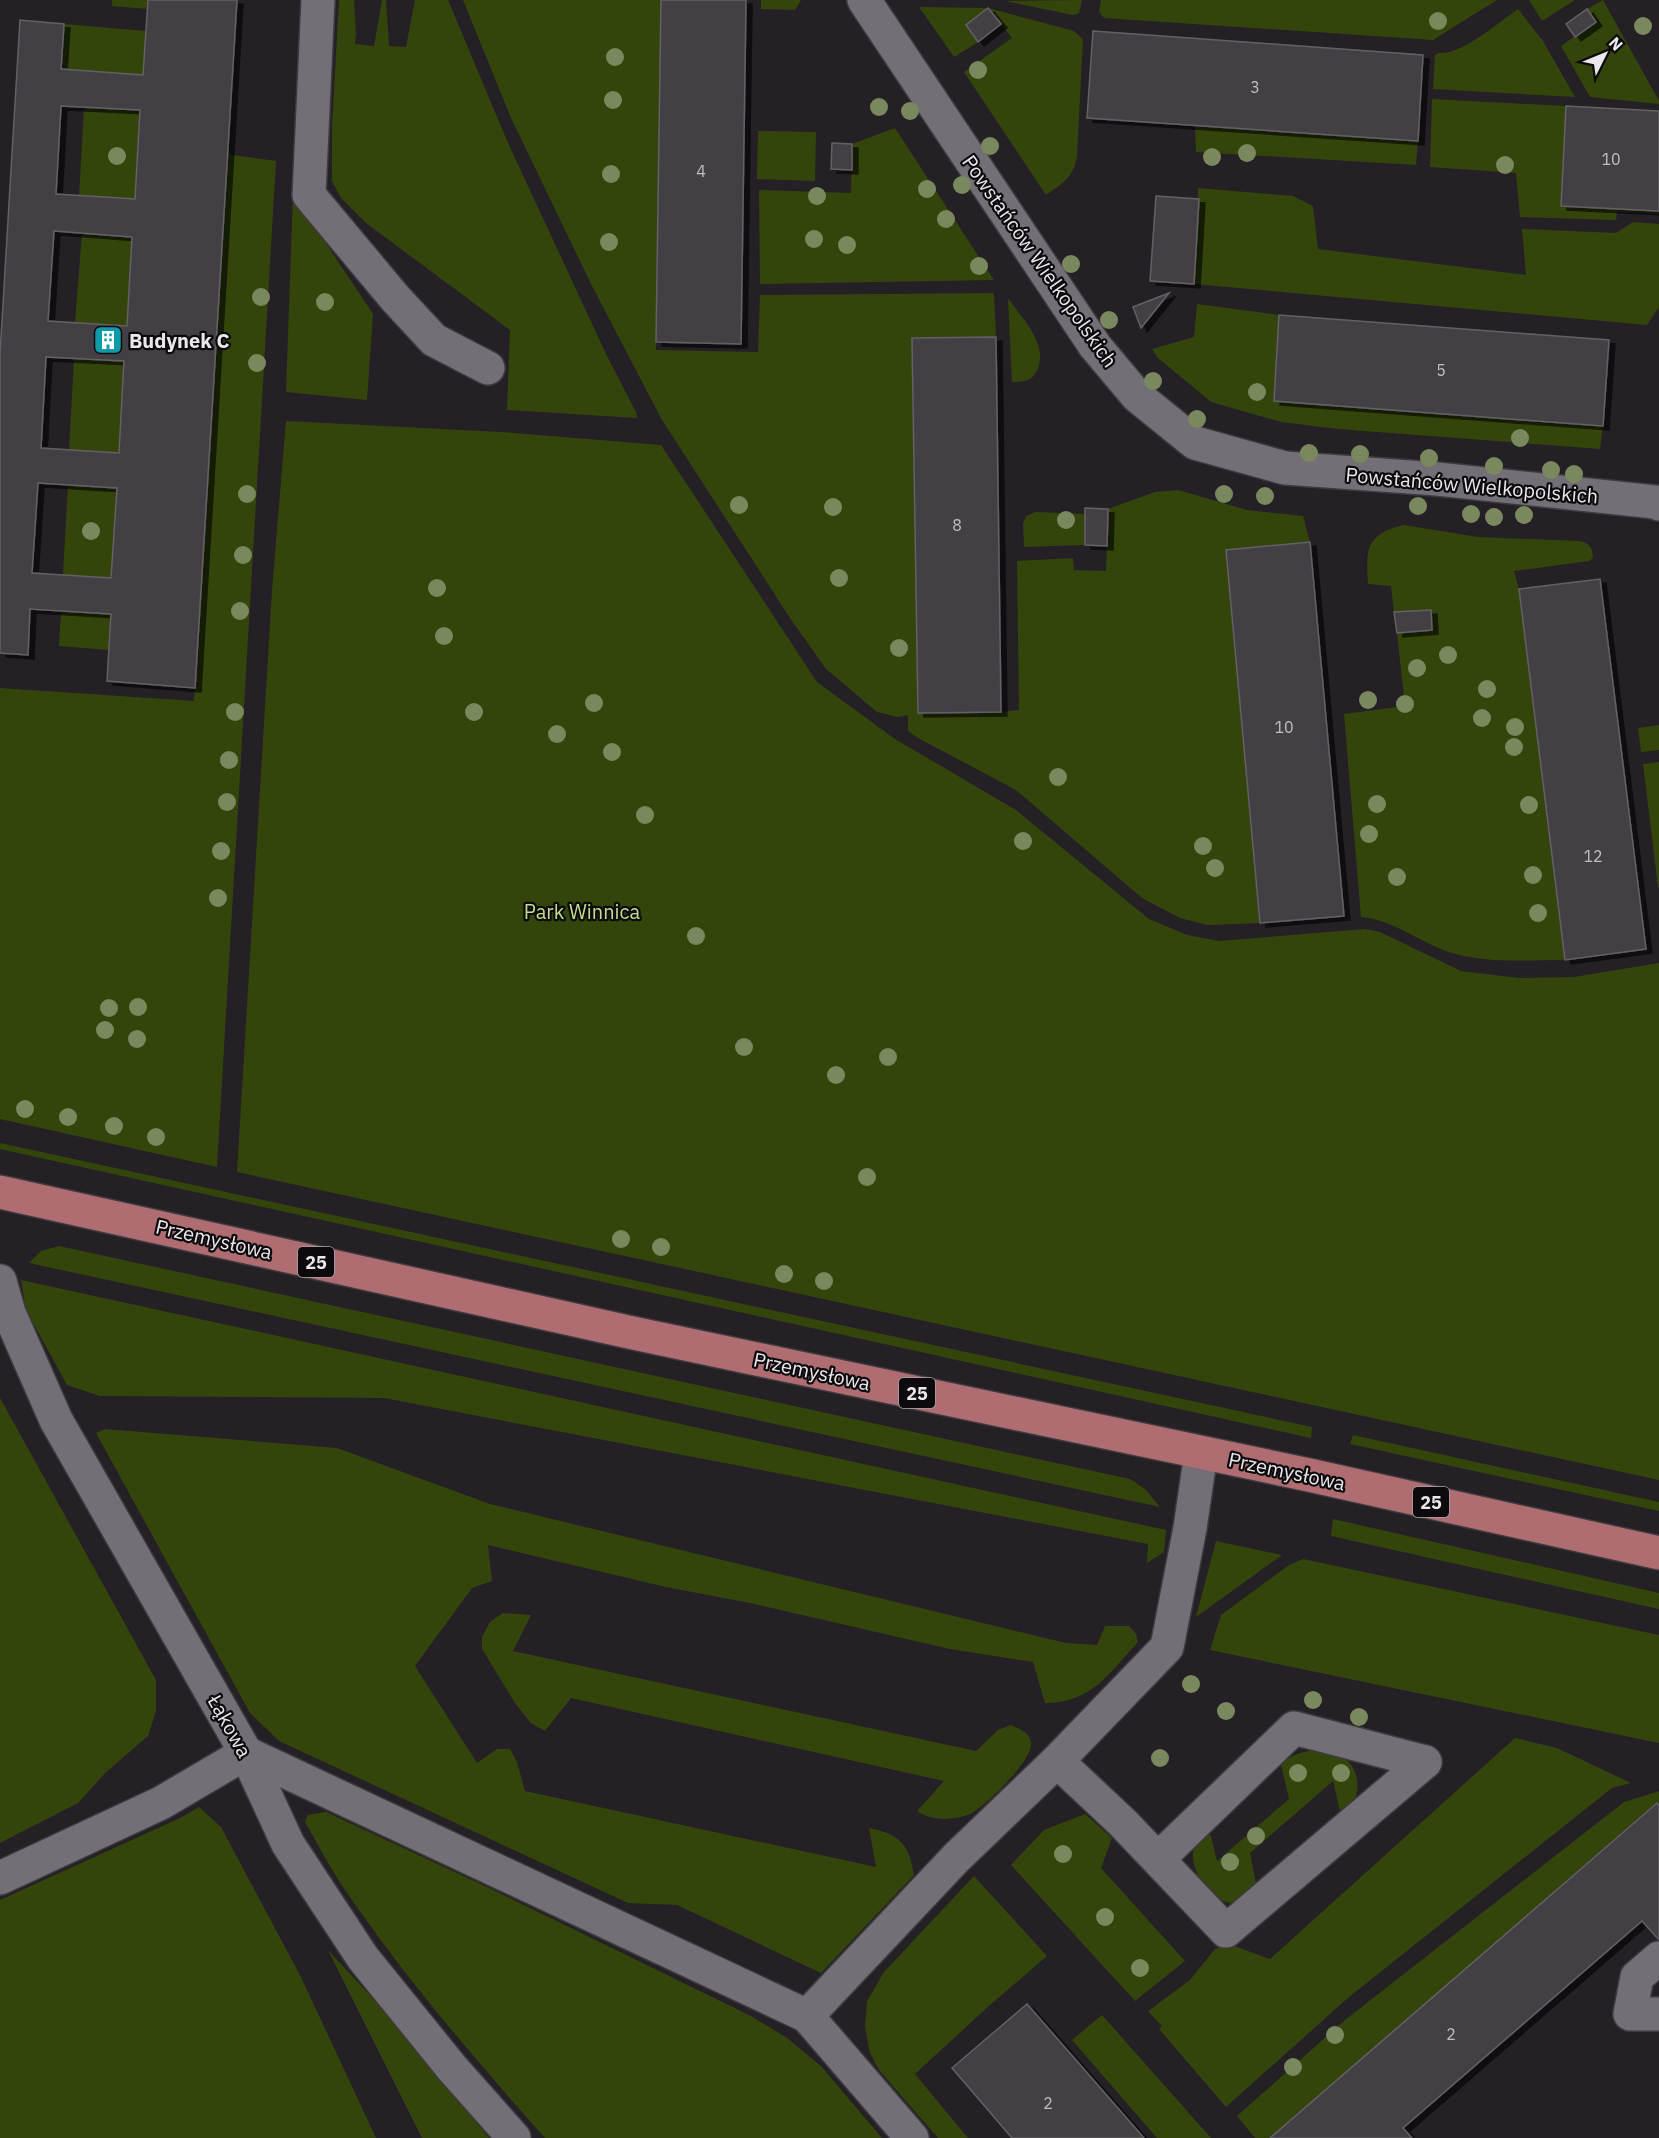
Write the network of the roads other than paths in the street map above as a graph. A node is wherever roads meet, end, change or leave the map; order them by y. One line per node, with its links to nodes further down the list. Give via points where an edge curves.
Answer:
1 (318, 0): 3 (street, via 309,195 434,340)
2 (864, 0): 4 (street, Powstańców Wielkopolskich, via 1095,346 1137,396 1195,443 1285,468)
3 (488, 368)
4 (1658, 498)
5 (0, 1192): 8 (main road, Przemysłowa / 25, via 633,1333)
6 (0, 1281): 7 (street, Łąkowa)
7 (5, 1315): 10 (street, Łąkowa, via 56,1420)
8 (1202, 1453): 9 (main road, Przemysłowa / 25); 11 (street, via 1167,1647)
9 (1659, 1553)
10 (246, 1753): 13 (street, via 161,1803); 16 (street); 17 (street, Łąkowa, via 288,1844 363,1958)
11 (1057, 1761): 12 (street); 16 (street, via 956,1858)
12 (1158, 1859): 12 (street, via 1293,1728 1425,1762 1226,1931)
13 (0, 1878)
14 (1659, 1958): 15 (street, via 1637,1977 1630,2014)
15 (1659, 2014)
16 (807, 2016): 18 (street)
17 (514, 2138)
18 (912, 2138)

